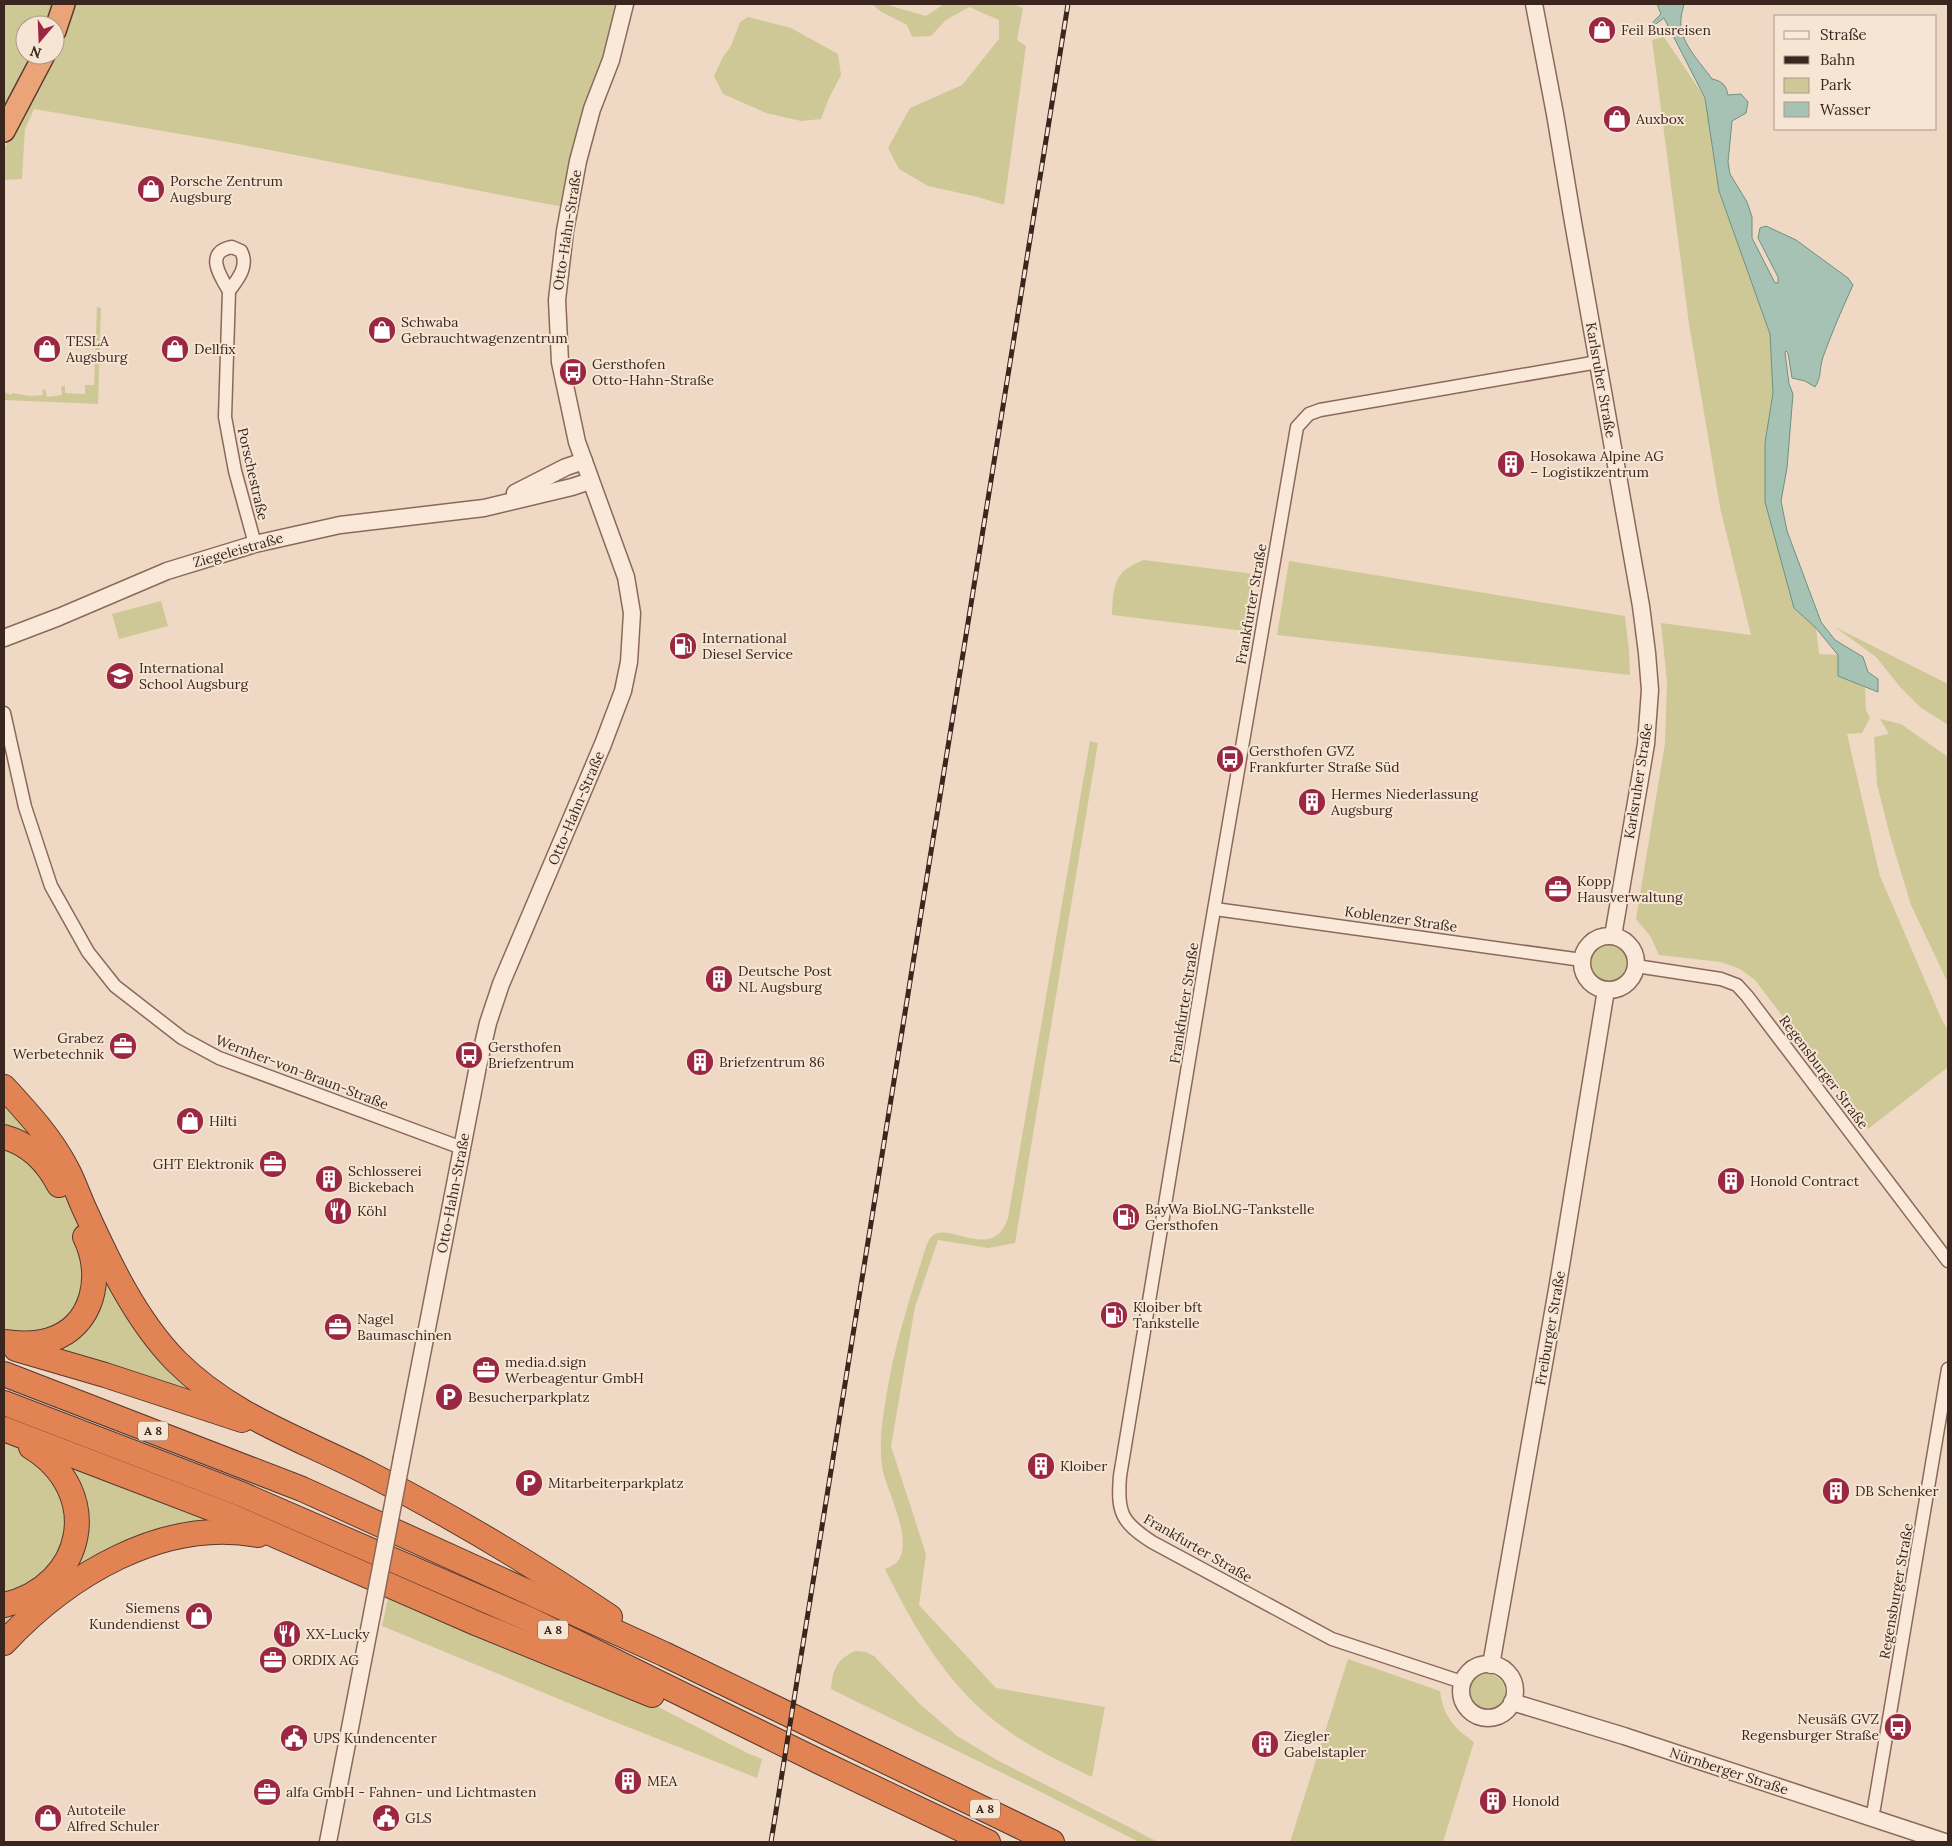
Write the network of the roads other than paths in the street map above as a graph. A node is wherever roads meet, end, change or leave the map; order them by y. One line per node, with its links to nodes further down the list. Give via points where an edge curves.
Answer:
1 (625, 4): 7 (street, Otto-Hahn-Straße, via 611,60 592,109 578,161 556,300 560,362)
2 (1534, 4): 6 (street, Karlsruher Straße)
3 (39, 65): 4 (highway)
4 (4, 132)
5 (229, 291): 10 (street, Porschestraße, via 225,417)
6 (1598, 362): 13 (street, Frankfurter Straße, via 1320,410 1309,414 1297,427); 14 (street, Karlsruher Straße, via 1641,606 1650,690 1646,744)
7 (584, 461): 8 (street, Otto-Hahn-Straße); 9 (street, Ziegeleistraße)
8 (590, 481): 9 (street, Ziegeleistraße); 20 (street, Otto-Hahn-Straße, via 626,577 632,613 629,662 623,692 603,744 501,984 481,1049)
9 (484, 508): 10 (street, Ziegeleistraße, via 340,524)
10 (254, 544): 11 (street, Ziegeleistraße, via 167,571)
11 (4, 638)
12 (4, 713): 20 (street, Wernher-von-Braun-Straße, via 25,807 51,886 88,952 115,986 182,1038 219,1058)
13 (1215, 909): 15 (street, Koblenzer Straße); 33 (street, Frankfurter Straße, via 1120,1476 1121,1511 1132,1530 1315,1631)
14 (1613, 936): 15 (street, via 1593,941); 16 (street, via 1633,950)
15 (1582, 960): 17 (street, via 1587,979)
16 (1636, 966): 17 (street, via 1630,981 1623,987); 21 (street, Regensburger Straße, via 1721,979 1737,985)
17 (1606, 990): 32 (street, Freiburger Straße)
18 (4, 1087): 27 (highway, via 35,1121 68,1170 113,1265 156,1338 202,1383 238,1410)
19 (4, 1137): 22 (highway, via 28,1148 42,1159 70,1204 90,1246 95,1266 95,1285 82,1318 51,1340)
20 (462, 1148): 37 (street, Otto-Hahn-Straße, bridge)
21 (1948, 1261)
22 (4, 1344): 27 (highway)
23 (1948, 1369): 36 (street, Regensburger Straße)
24 (4, 1374): 31 (highway, A 8, via 302,1489)
25 (4, 1403): 35 (highway, A 8, via 241,1494 368,1548 531,1620)
26 (4, 1430): 28 (highway); 29 (highway, via 45,1456 62,1474 74,1498 77,1530 68,1558 57,1576 35,1594)
27 (274, 1430): 31 (highway, via 420,1501 579,1595)
28 (296, 1543): 30 (highway, via 240,1532 204,1532 169,1538 133,1551 89,1573 50,1600); 35 (highway, via 478,1624 674,1704)
29 (4, 1605)
30 (4, 1644)
31 (664, 1654): 39 (highway, A 8)
32 (1491, 1665): 33 (street, via 1472,1669); 34 (street, via 1503,1669 1510,1676 1515,1693)
33 (1462, 1682): 34 (street, via 1462,1700 1474,1714 1491,1718 1507,1710)
34 (1512, 1702): 36 (street, Nürnberger Straße)
35 (743, 1724): 38 (highway, A 8)
36 (1871, 1818): 40 (street, Nürnberger Straße)
37 (328, 1842)
38 (988, 1842)
39 (1052, 1842)
40 (1945, 1842)

